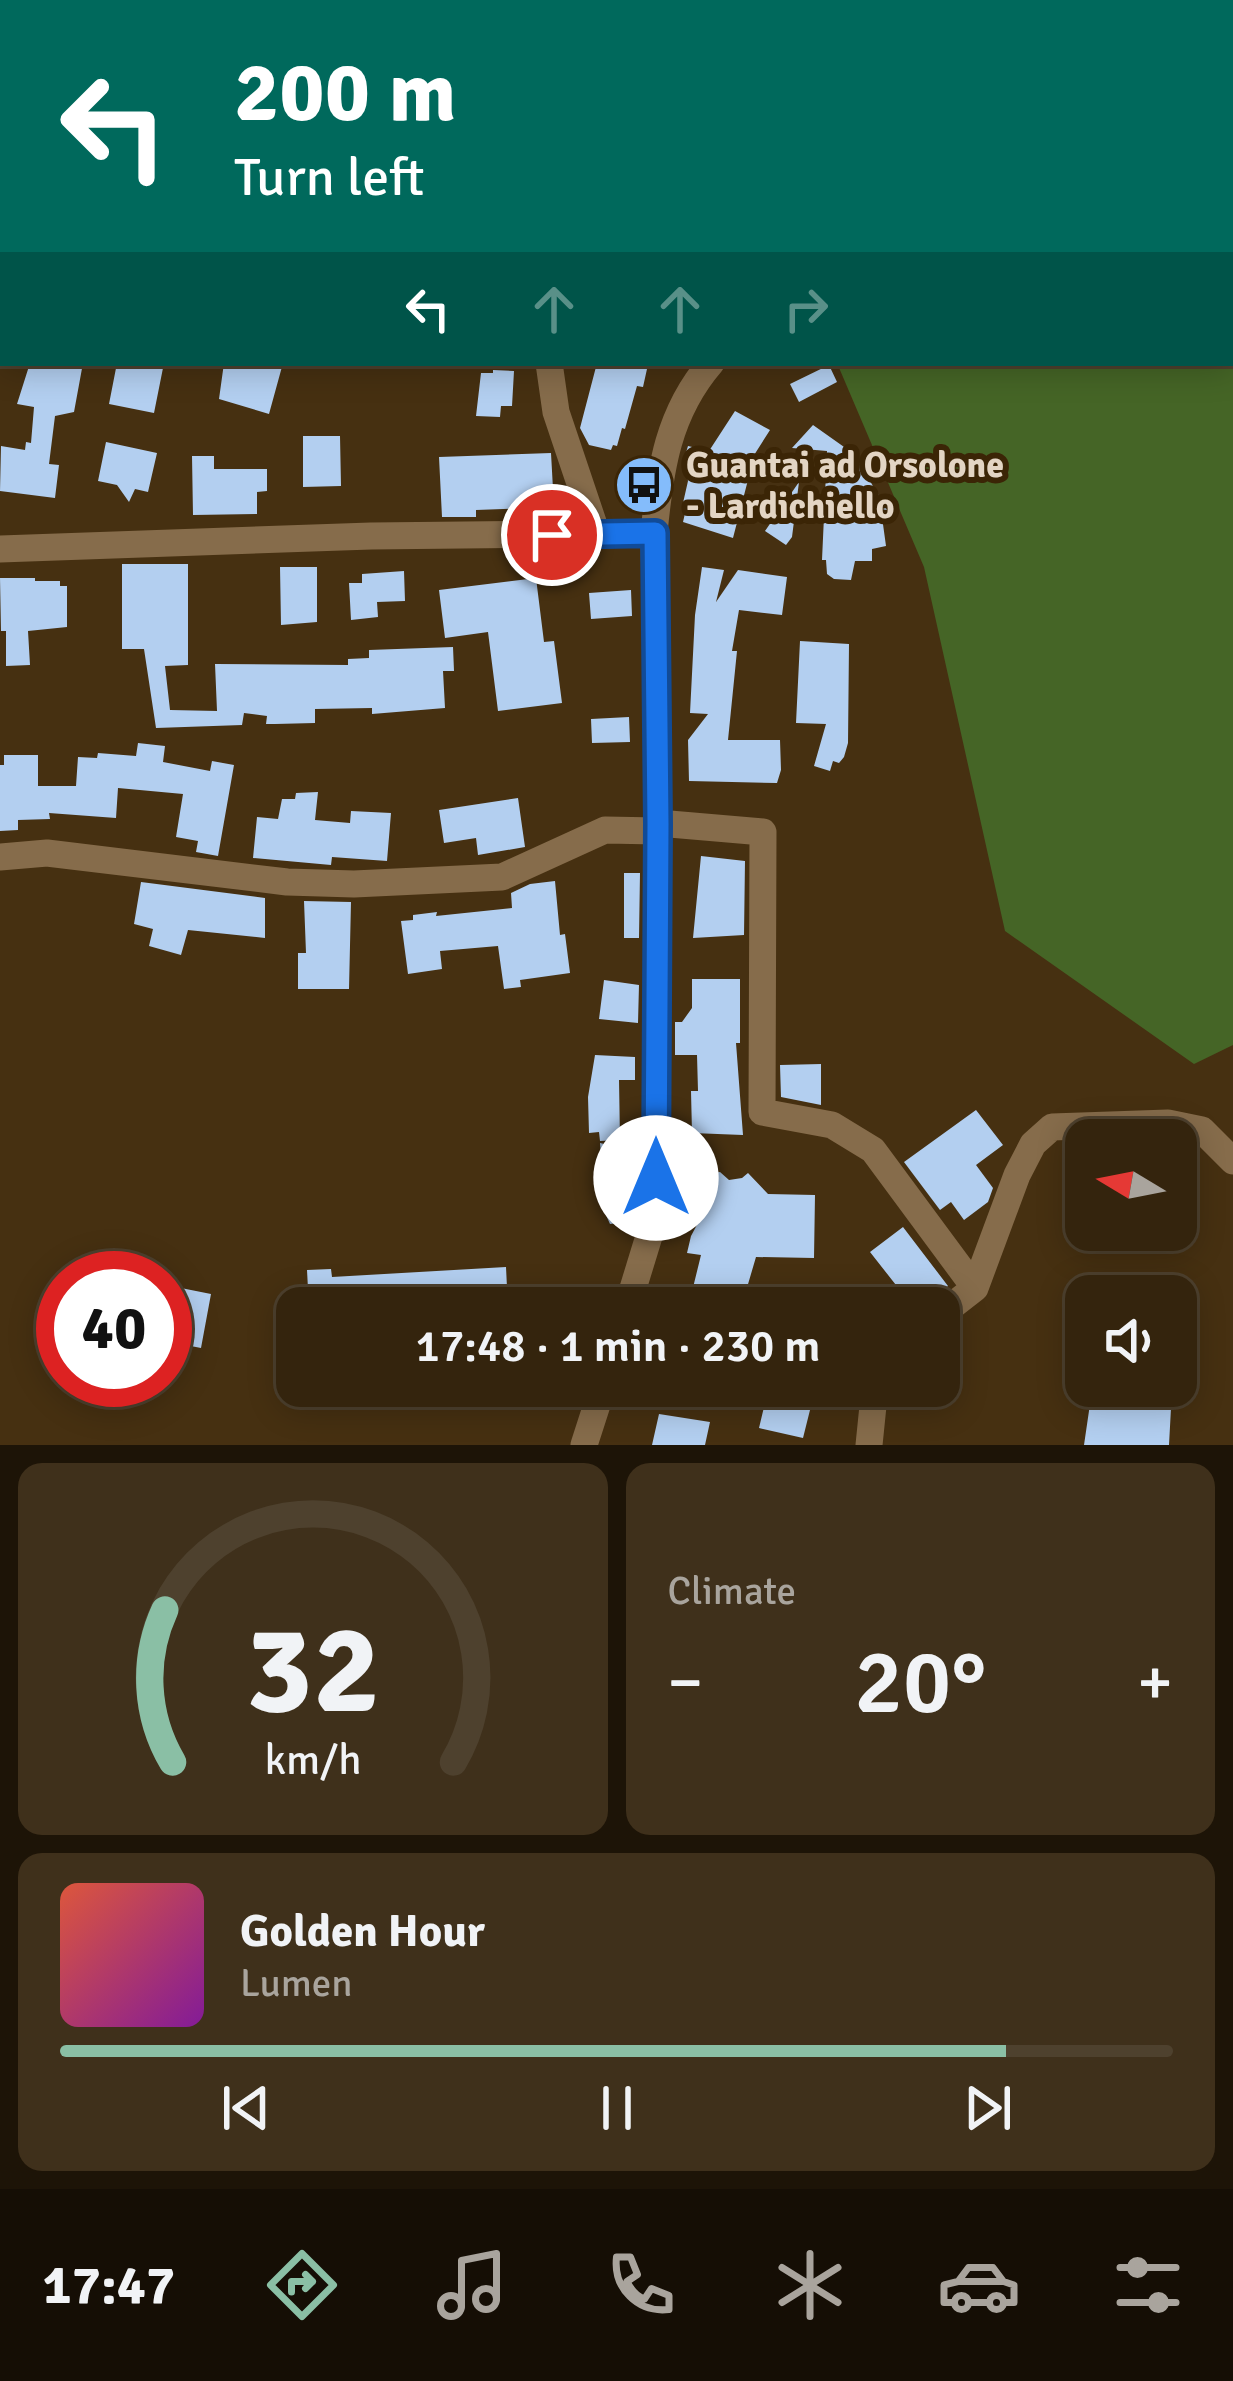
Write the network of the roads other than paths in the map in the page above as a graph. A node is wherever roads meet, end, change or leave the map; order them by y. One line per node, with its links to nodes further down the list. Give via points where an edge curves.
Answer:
1 (549, 366): 4 (street)
2 (568, 366): 4 (street)
3 (708, 366): 5 (street, via 671,426)
4 (556, 412): 6 (street)
5 (655, 533): 6 (street); 8 (street)
6 (597, 534): 7 (street)
7 (0, 549)
8 (658, 828): 9 (street, via 605,830 502,877 353,884 46,853); 11 (street, via 656,1178); 12 (street, via 763,832 762,1112 832,1124 873,1150)
9 (0, 857)
10 (1233, 1161): 12 (street, via 1202,1130 1185,1126 1052,1126 1017,1175)
11 (633, 1287)
12 (975, 1288): 13 (street)
13 (960, 1300)
14 (596, 1407): 16 (street)
15 (873, 1407): 17 (street)
16 (584, 1445)
17 (869, 1445)

